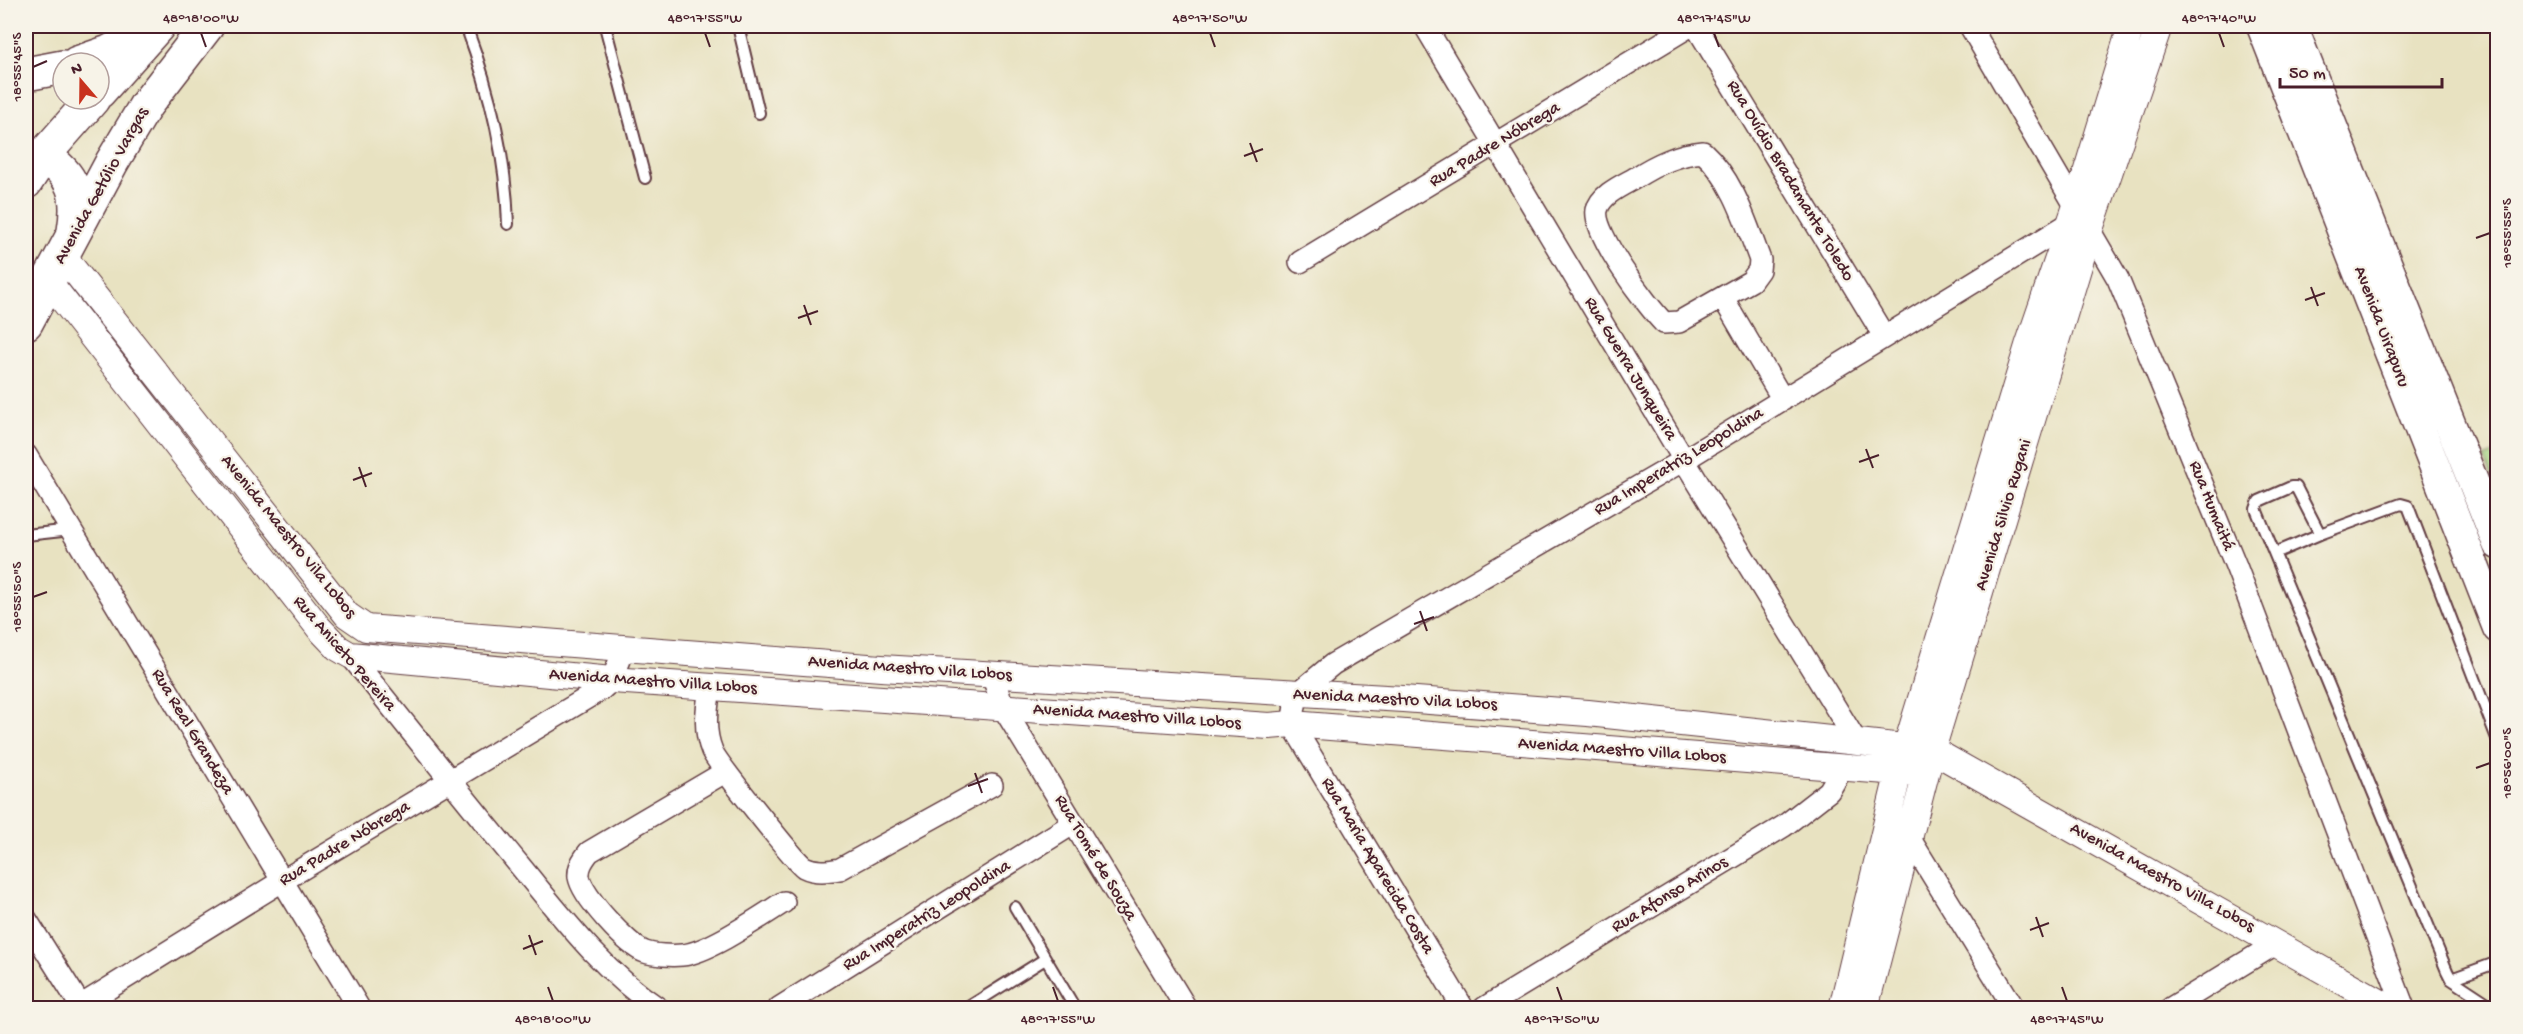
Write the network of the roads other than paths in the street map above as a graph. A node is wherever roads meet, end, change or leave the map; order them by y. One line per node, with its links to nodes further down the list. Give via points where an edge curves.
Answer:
1 (207, 26): 25 (main road, Avenida Getúlio Vargas, via 146,105)
2 (466, 26): 24 (lane, via 501,143)
3 (605, 26): 22 (lane)
4 (738, 26): 19 (lane)
5 (1425, 26): 20 (street, Rua Guerra Junqueira)
6 (1690, 26): 20 (street, Rua Padre Nóbrega)
7 (1696, 26): 29 (street, Rua Ovídio Bradamante Toledo)
8 (1970, 26): 23 (street, Rua Humaitá)
9 (2132, 26): 23 (street, Avenida Silvio Rugani)
10 (2159, 26): 23 (street, Avenida Silvio Rugani)
11 (2262, 26): 34 (main road, Avenida Uirapuru)
12 (2292, 26): 33 (main road, Avenida Uirapuru)
13 (156, 27): 14 (main road); 17 (main road)
14 (111, 51)
15 (51, 69): 16 (main road)
16 (26, 74)
17 (111, 78)
18 (81, 111): 21 (main road)
19 (759, 113)
20 (1496, 145): 26 (street, Rua Padre Nóbrega); 32 (street, Rua Guerra Junqueira)
21 (31, 161): 25 (main road, via 60,166 70,180 76,207)
22 (645, 178)
23 (2079, 219): 29 (street, Rua Imperatriz Leopoldina); 53 (street, Avenida Silvio Rugani, via 2028,346); 84 (street, Rua Humaitá, via 2118,279 2150,352)
24 (508, 224)
25 (61, 259): 28 (main road, Avenida Getúlio Vargas); 38 (street, Avenida Maestro Vila Lobos); 41 (street, Rua Aniceto Pereira)
26 (1300, 262)
27 (1723, 298): 27 (street, via 1679,322 1664,323 1645,304 1598,222 1597,209 1606,196 1682,153 1704,152 1726,180 1760,260 1759,270 1751,281); 30 (street)
28 (26, 323)
29 (1884, 336): 30 (street, Rua Imperatriz Leopoldina)
30 (1783, 400): 32 (street, Rua Imperatriz Leopoldina)
31 (26, 455): 35 (street, Rua Real Grandeza)
32 (1684, 460): 48 (street, Rua Imperatriz Leopoldina, via 1333,664); 51 (street, Rua Guerra Junqueira)
33 (2465, 462): 34 (main road); 39 (main road, Avenida Uirapuru)
34 (2438, 472): 42 (main road, Avenida Uirapuru)
35 (71, 530): 37 (lane); 62 (street, Rua Real Grandeza)
36 (2320, 534): 40 (lane); 40 (lane, via 2299,489 2291,487 2257,505); 52 (lane, via 2401,504 2408,506)
37 (26, 535)
38 (287, 538): 41 (street); 43 (street, Avenida Maestro Vila Lobos, via 347,615 366,628)
39 (2498, 544)
40 (2275, 553): 69 (lane)
41 (263, 556): 44 (street, Rua Aniceto Pereira, via 318,628)
42 (2498, 628)
43 (625, 647): 45 (street, Avenida Maestro Vila Lobos); 46 (street)
44 (350, 655): 46 (street, Avenida Maestro Villa Lobos); 58 (street, Rua Aniceto Pereira)
45 (992, 675): 48 (street, Avenida Maestro Vila Lobos); 49 (street, Rua Tomé de Souza)
46 (612, 680): 47 (street, Avenida Maestro Villa Lobos); 58 (street, Rua Padre Nóbrega)
47 (710, 687): 49 (street, Avenida Maestro Villa Lobos); 56 (street, via 705,725 712,752)
48 (1297, 694): 50 (street); 51 (street, Avenida Maestro Vila Lobos, via 1588,713)
49 (1004, 709): 50 (street, Avenida Maestro Villa Lobos, via 1269,726); 60 (street, Rua Tomé de Souza)
50 (1292, 724): 54 (street, Avenida Maestro Villa Lobos); 77 (street, Rua Maria Aparecida Costa)
51 (1857, 741): 53 (street, Avenida Maestro Vila Lobos)
52 (2498, 741)
53 (1920, 748): 55 (street, Avenida Silvio Rugani); 57 (street, Avenida Silvio Rugani); 66 (street, Avenida Maestro Villa Lobos)
54 (1843, 767): 55 (street, Avenida Maestro Villa Lobos); 78 (street, Rua Afonso Arinos, via 1829,791 1784,826)
55 (1899, 771): 57 (street, Avenida Maestro Villa Lobos); 79 (street, Avenida Silvio Rugani)
56 (725, 772): 59 (street, via 803,866 823,872 840,869); 63 (street, via 589,852 581,863 579,877 585,892 619,932 645,951 683,956 726,938)
57 (1925, 774): 61 (street, Avenida Silvio Rugani)
58 (450, 781): 62 (street, Rua Padre Nóbrega); 72 (street, Rua Aniceto Pereira, via 580,939 607,967)
59 (992, 785)
60 (1074, 823): 73 (street, Rua Imperatriz Leopoldina); 76 (street, Rua Tomé de Souza)
61 (1910, 839): 80 (street, Avenida Silvio Rugani); 81 (street)
62 (282, 881): 70 (street, Rua Padre Nóbrega); 71 (street, Rua Real Grandeza)
63 (784, 902)
64 (1015, 907): 67 (lane)
65 (26, 920): 70 (street)
66 (2277, 943): 82 (street); 83 (street, Avenida Maestro Villa Lobos)
67 (1045, 959): 74 (lane); 75 (lane)
68 (2498, 962): 69 (lane)
69 (2451, 979): 85 (lane)
70 (80, 1008)
71 (359, 1008)
72 (658, 1008)
73 (779, 1008)
74 (967, 1008)
75 (1075, 1008)
76 (1186, 1008)
77 (1463, 1008)
78 (1484, 1008)
79 (1842, 1008)
80 (1865, 1008)
81 (2014, 1008)
82 (2171, 1008)
83 (2390, 1008)
84 (2404, 1008)
85 (2495, 1008)

